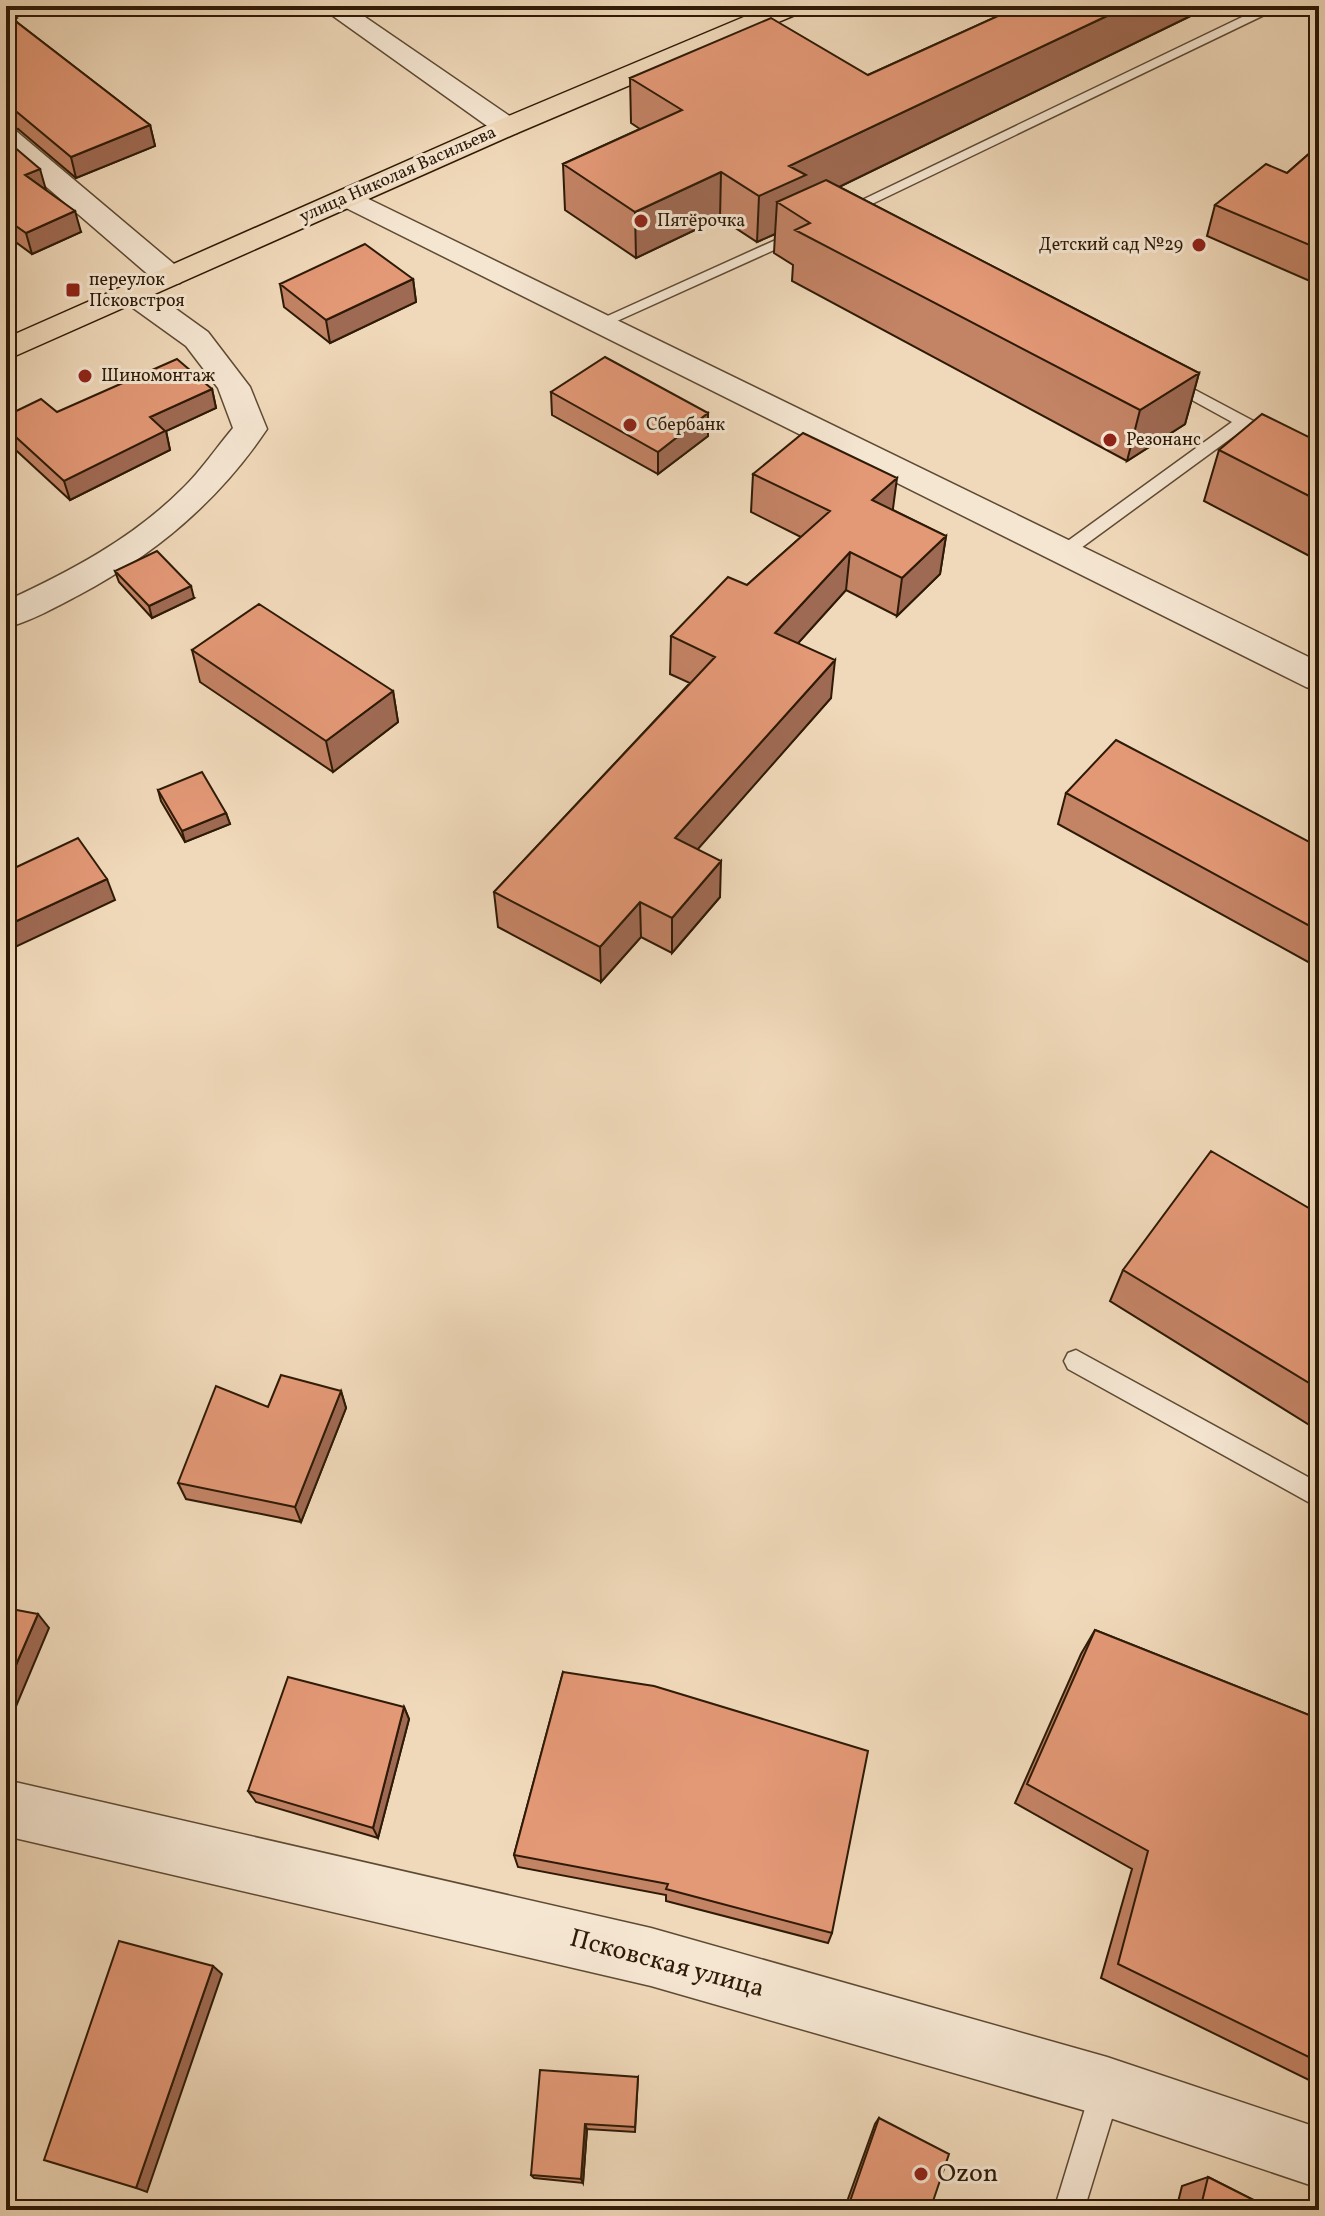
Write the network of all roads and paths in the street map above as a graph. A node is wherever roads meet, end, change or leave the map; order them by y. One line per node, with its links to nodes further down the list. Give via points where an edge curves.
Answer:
1 (332, 6): 6 (street)
2 (793, 6): 6 (main road, улица Николая Васильева)
3 (1276, 6): 11 (lane, via 856,213)
4 (1298, 6): 5 (lane)
5 (1319, 16)
6 (507, 127): 8 (main road, улица Николая Васильева)
7 (6, 137): 9 (street)
8 (348, 198): 9 (main road, улица Николая Васильева); 11 (street)
9 (169, 276): 10 (main road, улица Николая Васильева)
10 (133, 293): 12 (main road, улица Николая Васильева); 17 (street, via 197,339 234,387 250,429 194,497 124,553)
11 (600, 323): 16 (street)
12 (6, 350)
13 (1159, 375): 14 (lane)
14 (1244, 421): 15 (lane); 16 (lane)
15 (1269, 433)
16 (1064, 552): 18 (street)
17 (6, 616)
18 (1319, 678)
19 (1076, 1361): 20 (lane)
20 (1319, 1496)
21 (6, 1808): 22 (street, Псковская улица, via 651,1957)
22 (1107, 2087): 23 (street, Псковская улица); 24 (lane)
23 (1319, 2158)
24 (1069, 2210)

